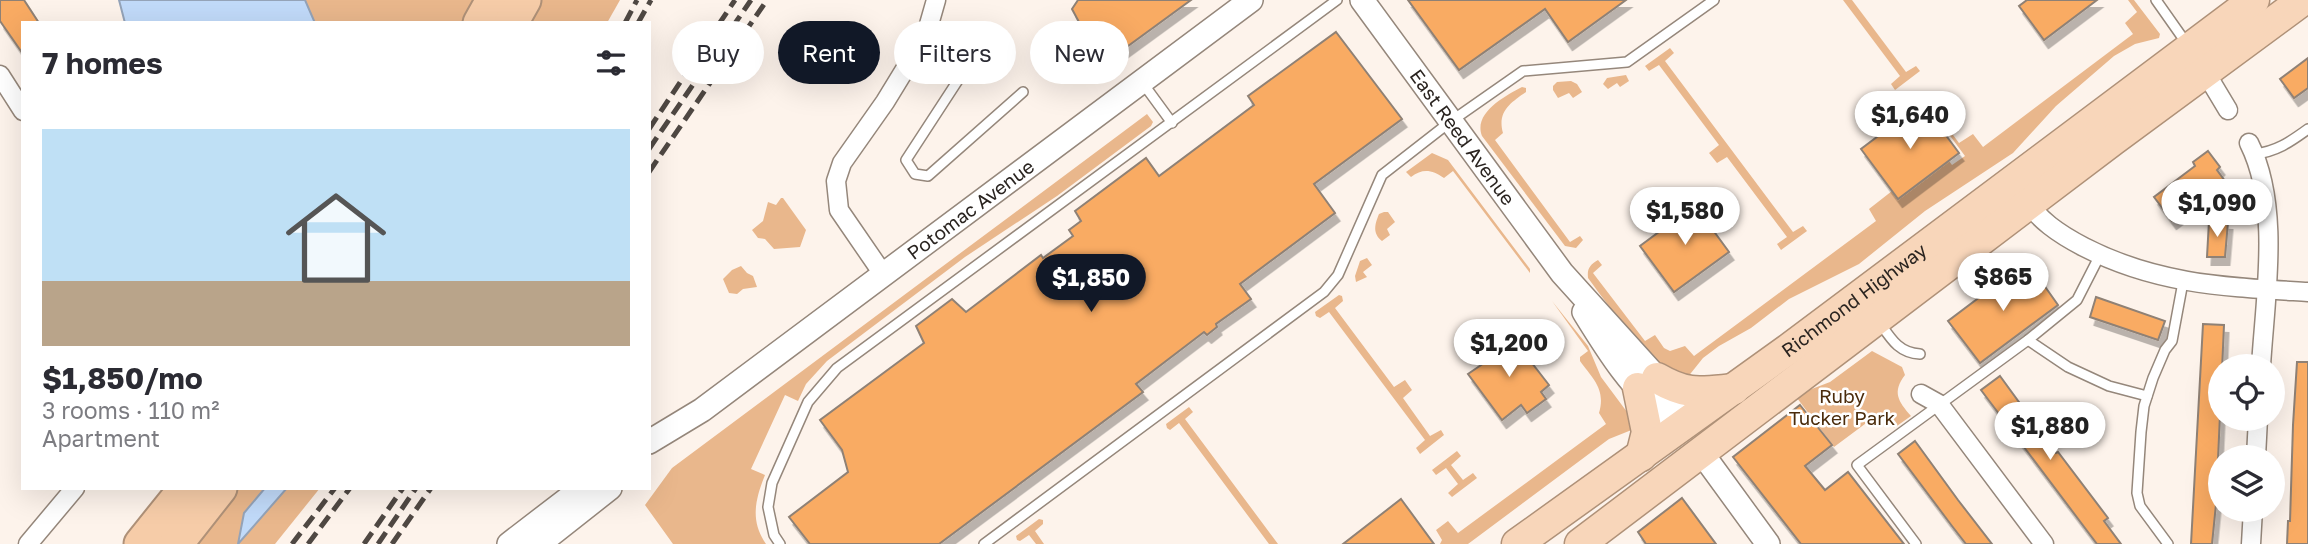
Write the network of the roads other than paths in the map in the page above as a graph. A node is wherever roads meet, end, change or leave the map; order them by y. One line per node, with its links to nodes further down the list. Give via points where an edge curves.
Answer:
1 (493, 0): 11 (highway)
2 (524, 0): 12 (highway)
3 (936, 0): 13 (street)
4 (1251, 0): 16 (street, Potomac Avenue)
5 (1337, 0): 23 (lane)
6 (1362, 0): 22 (street, East Reed Avenue)
7 (1714, 0): 22 (lane, via 1627,62 1523,71)
8 (2156, 0): 14 (lane)
9 (2254, 0): 14 (highway, Richmond Highway)
10 (2303, 0): 14 (highway, Richmond Highway)
11 (481, 21)
12 (512, 21)
13 (929, 21)
14 (2198, 61): 21 (street); 26 (highway, Richmond Highway)
15 (0, 75): 20 (street)
16 (1142, 82): 23 (lane); 28 (street, Potomac Avenue)
17 (896, 84): 28 (street, via 842,163 836,181 839,210)
18 (956, 84): 19 (lane, via 906,160 915,174 928,176)
19 (1023, 92)
20 (21, 108)
21 (2228, 110)
22 (1450, 122): 36 (street, East Reed Avenue); 57 (lane, via 1382,175 1338,275 1324,292)
23 (1172, 123): 56 (lane, via 837,368 808,402 772,483 768,507)
24 (2308, 129): 25 (lane, via 2270,152)
25 (2252, 148): 30 (street, via 2267,209)
26 (2021, 192): 27 (street, via 2038,217); 32 (highway, Richmond Highway); 37 (highway, Richmond Highway)
27 (2100, 255): 29 (street); 33 (lane, via 2077,300)
28 (883, 274): 41 (street, Potomac Avenue)
29 (2183, 282): 30 (street); 39 (lane, via 2172,341)
30 (2265, 290): 31 (street); 35 (street)
31 (2308, 292)
32 (1877, 318): 34 (lane, via 1901,349); 42 (highway, Richmond Highway)
33 (2028, 340): 39 (lane, via 2068,367 2109,386); 40 (lane)
34 (1920, 354)
35 (2262, 354)
36 (1648, 383): 37 (highway, via 1688,392); 42 (street, East Reed Avenue, via 1680,409); 42 (highway, via 1647,432)
37 (1734, 389): 42 (highway, Richmond Highway)
38 (1920, 394): 40 (street)
39 (2147, 396): 63 (lane, via 2137,493 2140,506)
40 (1939, 404): 61 (lane, via 1857,465); 62 (street)
41 (690, 418): 43 (street, Potomac Avenue); 44 (street, Potomac Avenue)
42 (1682, 440): 58 (highway, Richmond Highway); 59 (highway, via 1653,489); 60 (street, East Reed Avenue)
43 (651, 441)
44 (651, 454)
45 (73, 490): 51 (street)
46 (184, 490): 52 (highway)
47 (218, 490): 53 (highway)
48 (579, 490): 54 (street)
49 (607, 490): 55 (street)
50 (2252, 522): 64 (street)
51 (28, 544)
52 (141, 544)
53 (176, 544)
54 (509, 544)
55 (538, 544)
56 (780, 544)
57 (984, 544)
58 (1517, 544)
59 (1580, 544)
60 (1768, 544)
61 (1916, 544)
62 (2044, 544)
63 (2168, 544)
64 (2251, 544)

